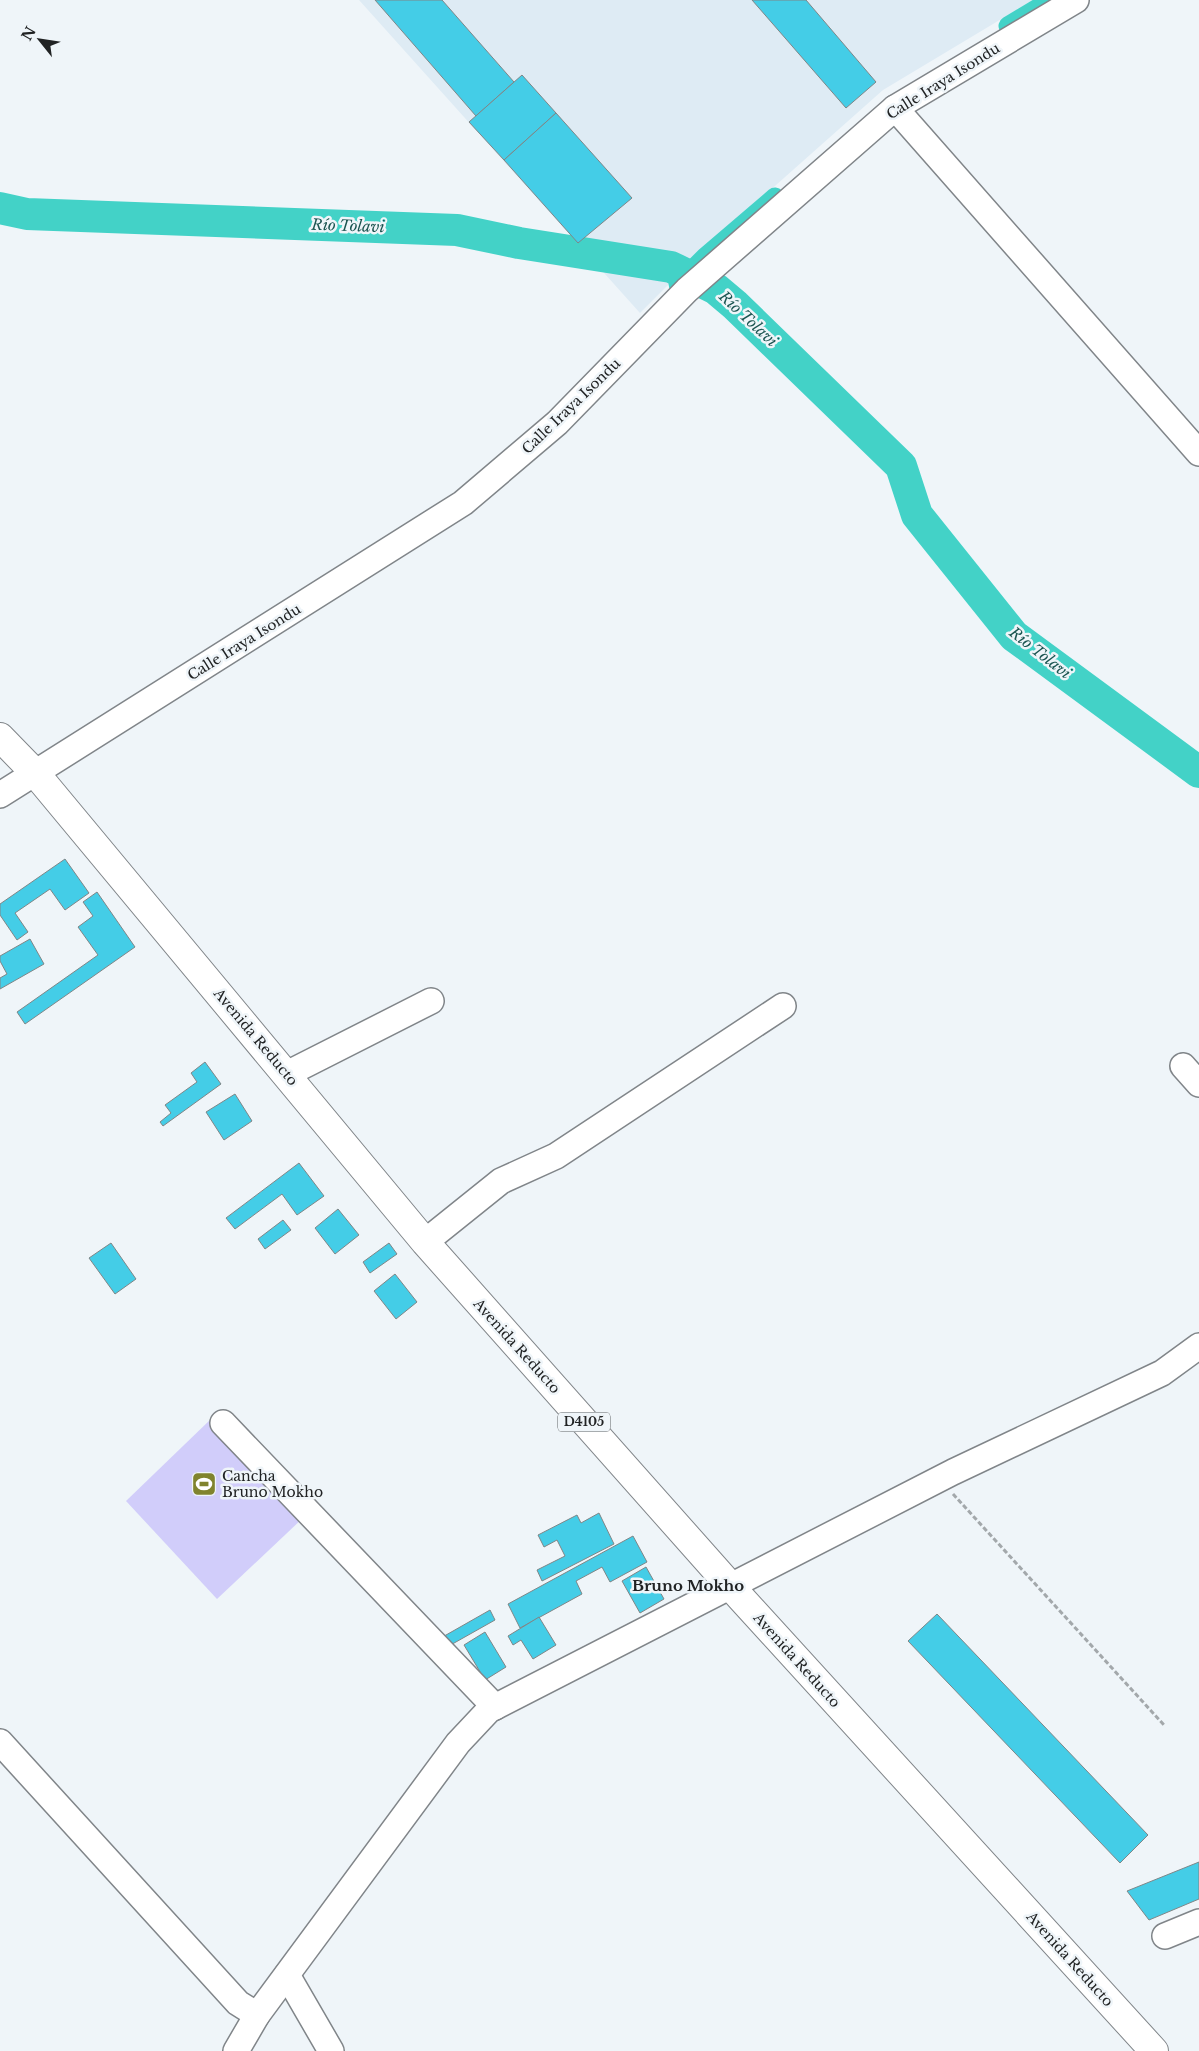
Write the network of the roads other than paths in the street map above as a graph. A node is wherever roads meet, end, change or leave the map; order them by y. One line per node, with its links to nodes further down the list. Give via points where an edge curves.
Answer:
1 (1076, 0): 2 (street, Calle Iraya Isondu)
2 (895, 108): 3 (street); 5 (street, Calle Iraya Isondu, via 687,290 557,423 463,503)
3 (1199, 453)
4 (0, 736): 5 (main road, Avenida Reducto / D4105)
5 (36, 774): 6 (street, Calle Iraya Isondu); 9 (main road, Avenida Reducto / D4105)
6 (0, 795)
7 (431, 1001): 9 (street)
8 (783, 1006): 10 (street, via 556,1156 501,1180)
9 (286, 1074): 10 (main road, Avenida Reducto / D4105)
10 (424, 1242): 13 (main road, Avenida Reducto / D4105)
11 (1199, 1346): 13 (street, via 1162,1373 939,1479)
12 (223, 1423): 14 (street)
13 (730, 1586): 14 (street); 22 (main road, Avenida Reducto / D4105)
14 (494, 1707): 18 (street, via 458,1743)
15 (0, 1742): 19 (street, via 238,2003)
16 (1199, 1922): 17 (street)
17 (1165, 1936)
18 (287, 1975): 19 (street); 21 (street)
19 (257, 2015): 20 (street)
20 (236, 2051)
21 (331, 2051)
22 (1154, 2051)

